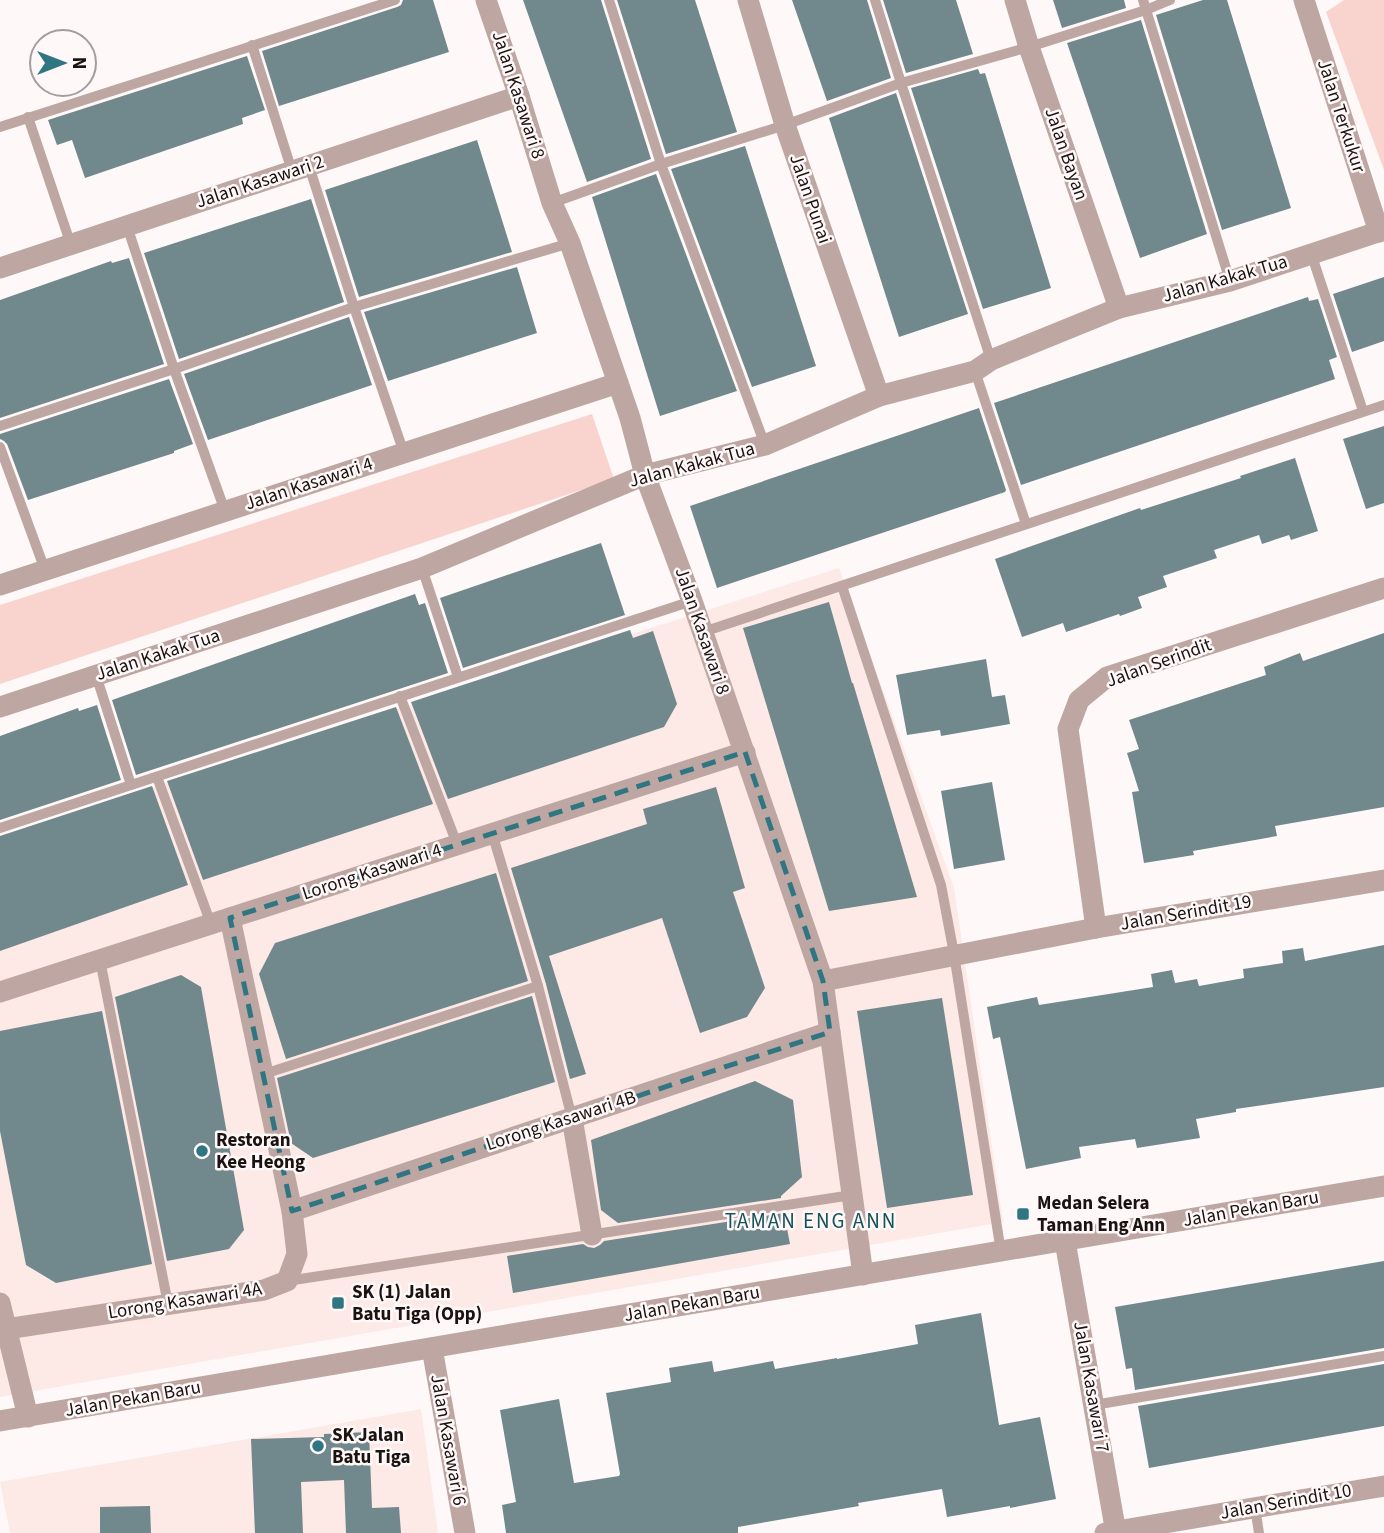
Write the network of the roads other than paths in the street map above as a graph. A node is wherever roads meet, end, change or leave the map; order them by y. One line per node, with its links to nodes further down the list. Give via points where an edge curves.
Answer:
1 (395, 0): 10 (lane)
2 (486, 0): 13 (street, Jalan Kasawari 8)
3 (610, 0): 17 (lane)
4 (748, 0): 15 (street, Jalan Punai)
5 (875, 0): 12 (lane)
6 (1015, 0): 11 (street, Jalan Bayan)
7 (1170, 0): 9 (lane)
8 (1304, 0): 21 (street, Jalan Terkukur)
9 (1144, 5): 11 (lane); 26 (lane)
10 (252, 45): 14 (lane); 18 (lane)
11 (1029, 47): 12 (lane); 28 (street, Jalan Bayan)
12 (901, 83): 15 (lane); 29 (lane)
13 (519, 96): 18 (street, Jalan Kasawari 2); 19 (street, Jalan Kasawari 8)
14 (28, 117): 16 (lane); 23 (lane)
15 (785, 125): 17 (lane); 32 (street, Jalan Punai)
16 (0, 127)
17 (661, 164): 19 (lane); 36 (lane)
18 (300, 169): 20 (street, Jalan Kasawari 2); 27 (lane)
19 (552, 203): 22 (street, Jalan Kasawari 8)
20 (127, 226): 23 (street, Jalan Kasawari 2); 30 (lane)
21 (1381, 231): 24 (street, Jalan Kakak Tua)
22 (570, 243): 27 (lane); 31 (street, Jalan Kasawari 8)
23 (71, 245): 25 (street, Jalan Kasawari 2)
24 (1311, 253): 26 (street, Jalan Kakak Tua); 34 (lane)
25 (0, 268)
26 (1230, 281): 28 (street, Jalan Kakak Tua)
27 (354, 307): 30 (lane); 38 (lane)
28 (1119, 308): 29 (street, Jalan Kakak Tua)
29 (983, 365): 32 (street, Jalan Kakak Tua); 41 (lane)
30 (174, 369): 35 (lane); 40 (lane)
31 (618, 383): 38 (street, Jalan Kasawari 4); 39 (street, Jalan Kasawari 8)
32 (879, 396): 36 (street, Jalan Kakak Tua)
33 (1384, 405): 34 (lane)
34 (1363, 411): 41 (lane)
35 (0, 426)
36 (765, 446): 39 (street, Jalan Kakak Tua)
37 (0, 447): 43 (lane)
38 (404, 453): 40 (street, Jalan Kasawari 4)
39 (645, 475): 42 (street, Jalan Kakak Tua); 47 (street, Jalan Kasawari 8)
40 (225, 511): 43 (street, Jalan Kasawari 4)
41 (1026, 524): 45 (lane)
42 (422, 568): 49 (street, Jalan Kakak Tua); 50 (lane)
43 (45, 570): 44 (street, Jalan Kasawari 4)
44 (0, 585)
45 (842, 586): 48 (lane); 62 (lane, via 942,885)
46 (1384, 588): 61 (street, Jalan Serindit, via 1107,677 1079,700 1068,729)
47 (692, 600): 48 (street, Jalan Kasawari 8); 50 (lane)
48 (703, 632): 53 (street, Jalan Kasawari 8)
49 (96, 675): 52 (street, Jalan Kakak Tua); 55 (lane)
50 (458, 677): 51 (lane)
51 (400, 696): 54 (lane); 58 (lane)
52 (0, 707)
53 (745, 752): 57 (street, Lorong Kasawari 4); 64 (street, Jalan Kasawari 8)
54 (157, 776): 55 (lane); 60 (lane)
55 (131, 785): 56 (lane)
56 (0, 828)
57 (492, 833): 58 (street, Lorong Kasawari 4); 65 (lane)
58 (457, 844): 60 (street, Lorong Kasawari 4)
59 (1384, 880): 61 (street, Jalan Serindit 19)
60 (221, 921): 63 (street, Lorong Kasawari 4); 68 (street, Lorong Kasawari 4A)
61 (1096, 928): 62 (street, Jalan Serindit 19)
62 (954, 954): 64 (street, Jalan Serindit 19); 75 (lane)
63 (100, 960): 66 (street, Lorong Kasawari 4); 79 (lane)
64 (823, 981): 67 (street, Jalan Kasawari 8)
65 (538, 986): 68 (lane); 69 (lane)
66 (0, 992)
67 (830, 1032): 69 (street, Lorong Kasawari 4B); 71 (street, Jalan Kasawari 8)
68 (264, 1074): 72 (street, Lorong Kasawari 4A)
69 (572, 1118): 72 (street, Lorong Kasawari 4B); 73 (street)
70 (1384, 1186): 74 (street, Jalan Pekan Baru)
71 (852, 1195): 73 (lane); 76 (street, Jalan Kasawari 8)
72 (292, 1211): 77 (street, Lorong Kasawari 4A, via 296,1254)
73 (592, 1235): 77 (lane)
74 (1065, 1241): 75 (street, Jalan Pekan Baru); 83 (street, Jalan Kasawari 7)
75 (1001, 1252): 76 (street, Jalan Pekan Baru)
76 (863, 1275): 81 (street, Jalan Pekan Baru)
77 (287, 1281): 79 (street, Lorong Kasawari 4A, via 264,1290)
78 (0, 1303): 80 (street)
79 (168, 1304): 80 (street, Lorong Kasawari 4A)
80 (6, 1329): 84 (street)
81 (432, 1348): 84 (street, Jalan Pekan Baru); 89 (street, Jalan Kasawari 6)
82 (1384, 1356): 83 (lane)
83 (1094, 1405): 88 (street, Jalan Kasawari 7)
84 (28, 1417): 85 (street, Jalan Pekan Baru)
85 (0, 1421)
86 (1383, 1492): 87 (street, Jalan Serindit 10)
87 (1255, 1507): 88 (street, Jalan Serindit 10); 90 (lane)
88 (1113, 1532)
89 (464, 1533)
90 (1259, 1533)

